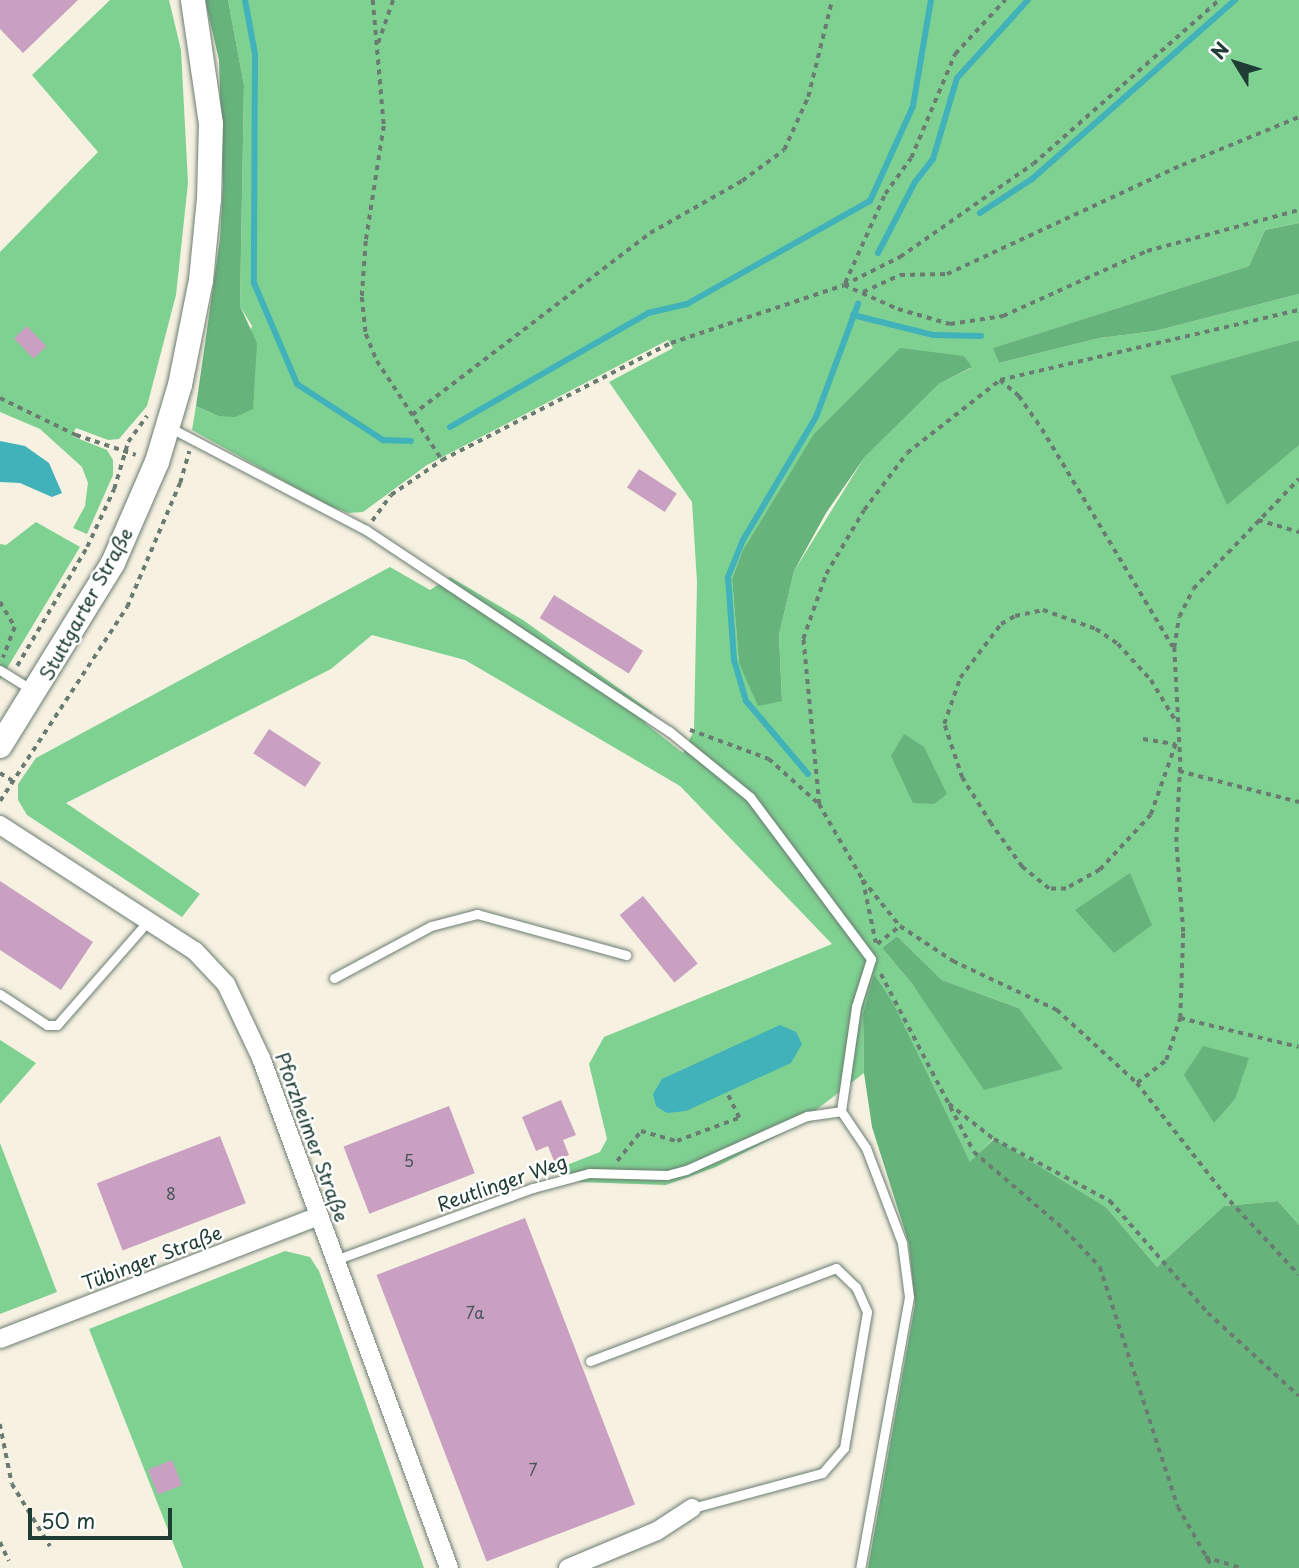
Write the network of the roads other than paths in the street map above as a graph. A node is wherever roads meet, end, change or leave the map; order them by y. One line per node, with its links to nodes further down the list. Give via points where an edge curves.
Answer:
1 (193, 0): 2 (main road, Stuttgarter Straße, via 211,124 209,199 192,333)
2 (160, 419): 4 (main road, Stuttgarter Straße, via 157,462 113,563); 11 (lane, via 366,530 424,573 669,731 750,797 871,959 856,1007)
3 (0, 668): 4 (lane)
4 (36, 692): 5 (main road, Stuttgarter Straße)
5 (0, 746)
6 (0, 825): 7 (street, Pforzheimer Straße)
7 (148, 921): 10 (lane, via 57,1025 47,1024); 12 (street, Pforzheimer Straße, via 195,951 226,984 261,1058)
8 (626, 955): 9 (lane, via 477,914 431,926)
9 (334, 978)
10 (0, 994)
11 (841, 1111): 13 (lane, Reutlinger Weg, via 807,1116 667,1175 589,1173 533,1188); 19 (lane, via 866,1148 902,1243 909,1297)
12 (319, 1216): 13 (street, Pforzheimer Straße); 14 (street, Tübinger Straße)
13 (335, 1261): 17 (street, Pforzheimer Straße)
14 (0, 1339)
15 (590, 1361): 16 (lane, via 836,1268 856,1287 867,1312 844,1448 822,1473)
16 (692, 1508): 18 (street, via 657,1531)
17 (449, 1568)
18 (568, 1568)
19 (860, 1568)

